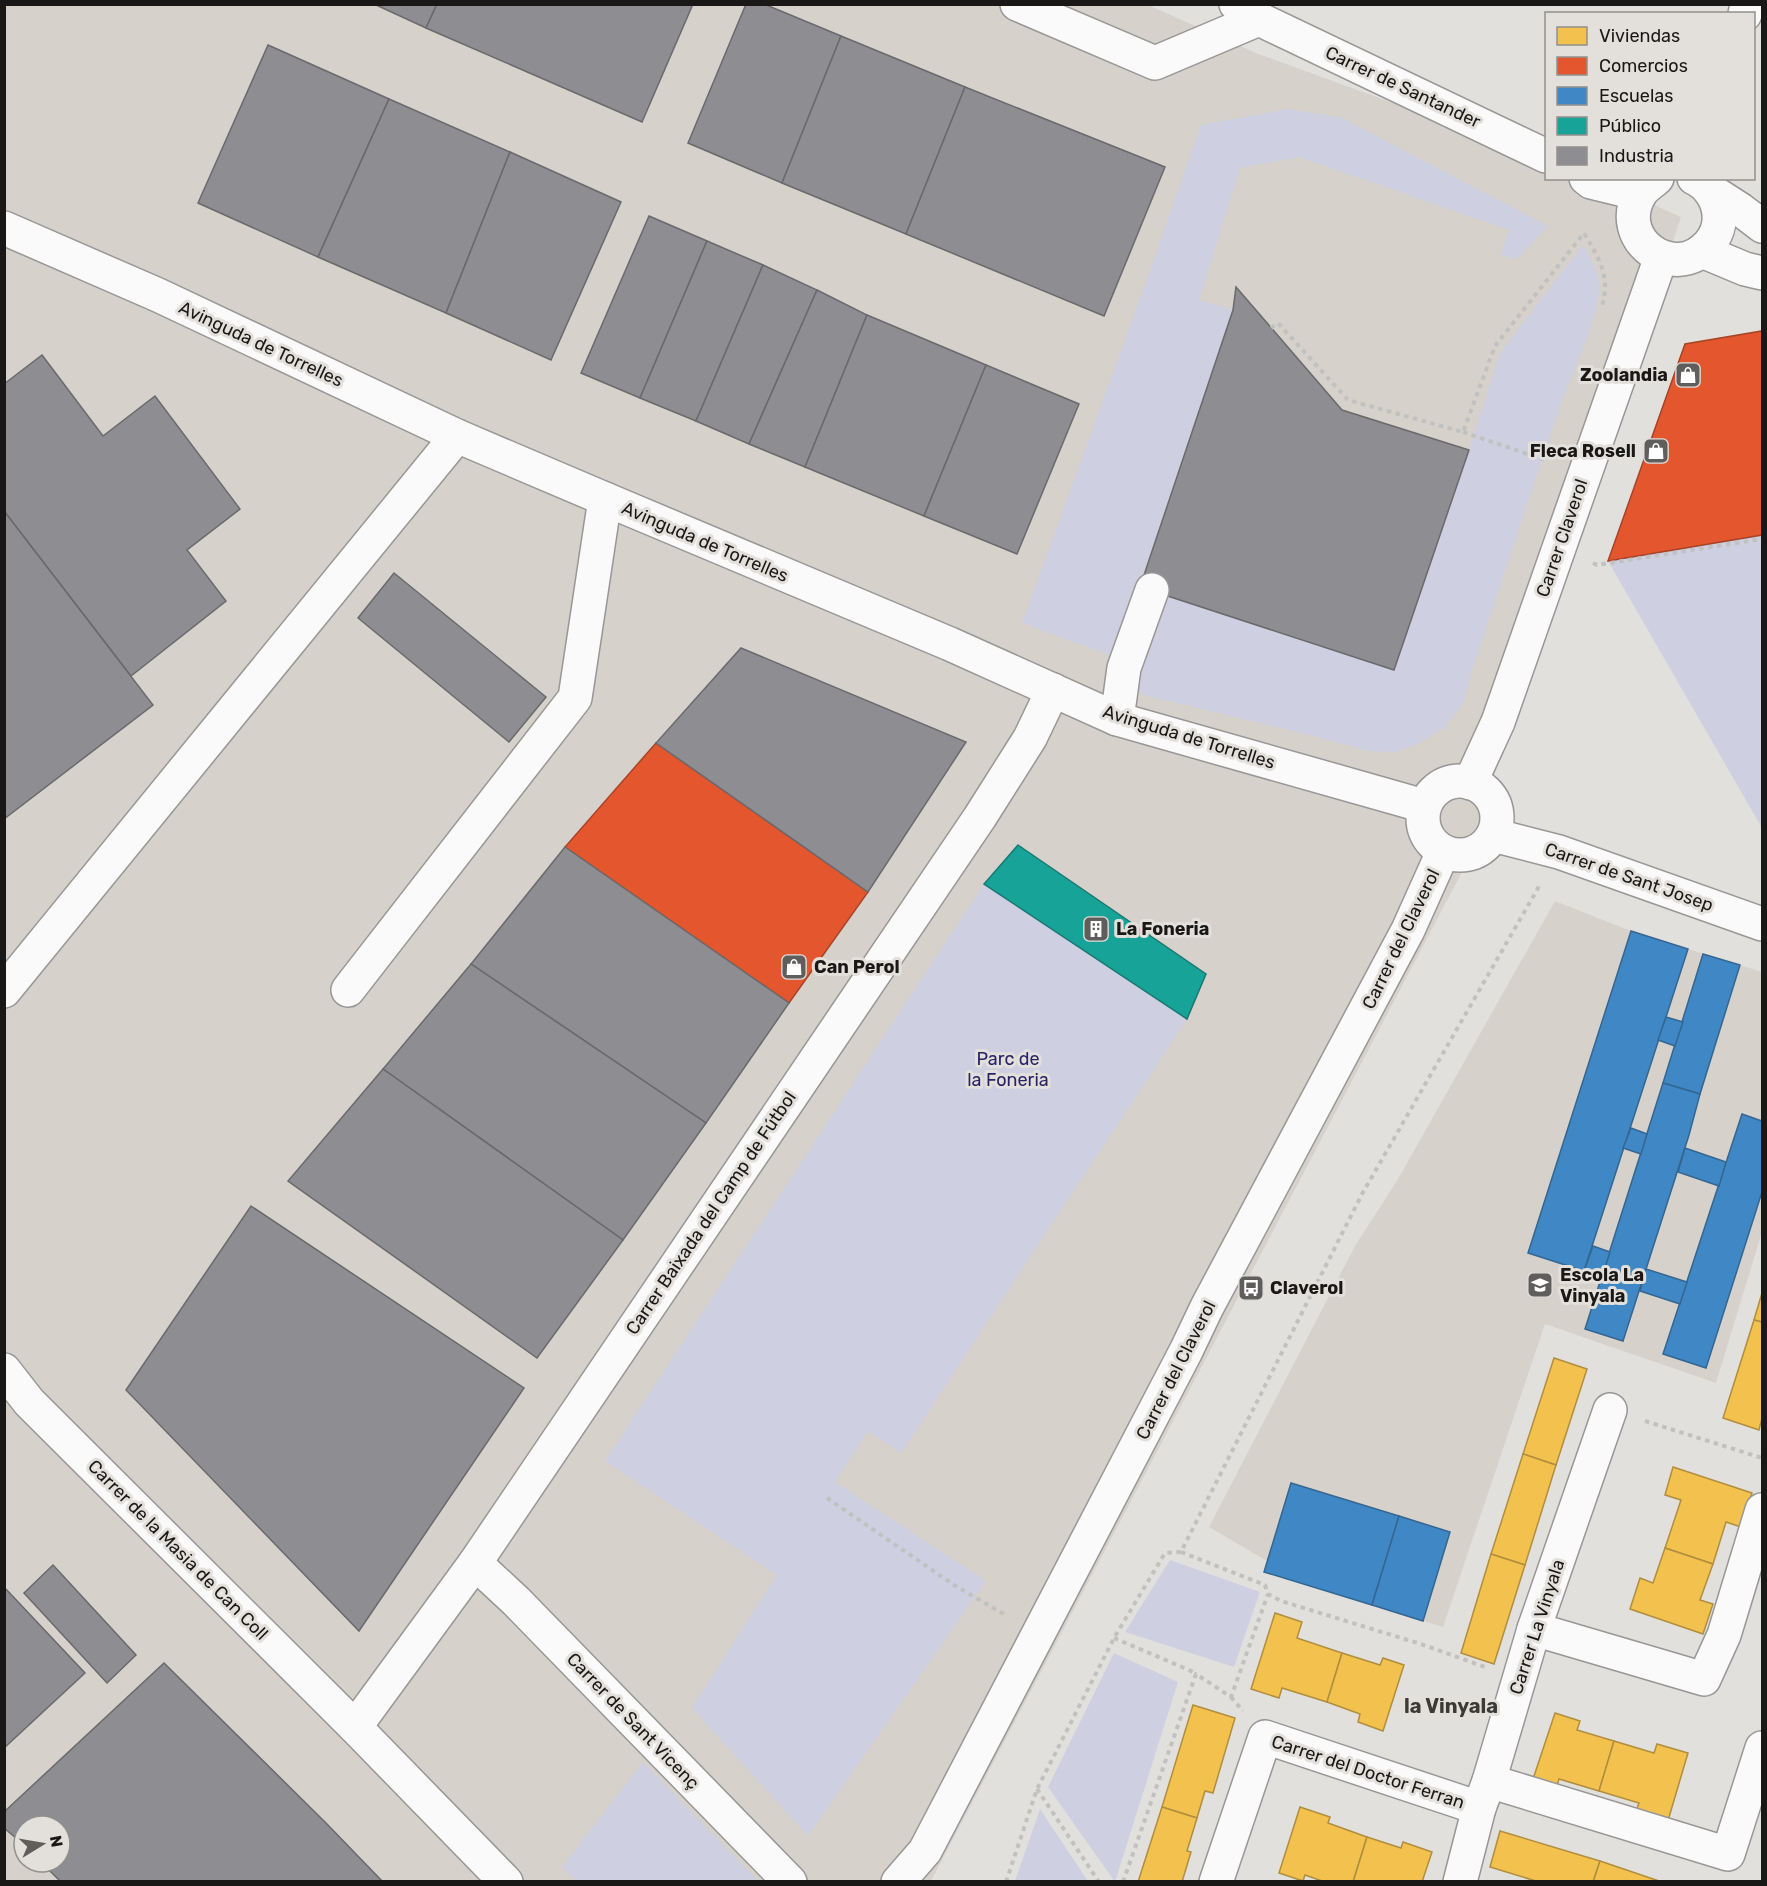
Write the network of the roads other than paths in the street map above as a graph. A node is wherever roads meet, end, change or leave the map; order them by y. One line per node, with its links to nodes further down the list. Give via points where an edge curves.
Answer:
1 (1017, 4): 2 (street, Carrer de Santander, via 1155,63)
2 (1248, 12): 3 (street, Carrer de Santander)
3 (1545, 156)
4 (1588, 180): 6 (street)
5 (1700, 182): 7 (street); 9 (street, via 1717,204 1719,216 1717,231)
6 (1649, 186): 10 (street, via 1634,210 1634,222 1638,236)
7 (1762, 226)
8 (4, 228): 12 (street, Avinguda de Torrelles, via 158,295)
9 (1702, 251): 10 (street, via 1691,257); 11 (street)
10 (1661, 257): 17 (street, Carrer Claverol, via 1498,722)
11 (1762, 273)
12 (458, 436): 13 (street, Avinguda de Torrelles); 23 (street)
13 (605, 500): 15 (street, Avinguda de Torrelles); 22 (street, via 575,698)
14 (1152, 590): 16 (street, via 1124,668)
15 (1053, 690): 16 (street, Avinguda de Torrelles); 27 (street, Carrer Baixada del Camp de Fútbol, via 1030,738 980,817)
16 (1117, 719): 18 (street, Avinguda de Torrelles)
17 (1470, 783): 18 (street, via 1445,783); 19 (street, via 1490,796 1497,814)
18 (1424, 806): 20 (street, via 1424,829)
19 (1493, 835): 20 (street, via 1480,850 1468,855); 21 (street, Carrer de Sant Josep, via 1559,852)
20 (1443, 852): 34 (street, Carrer del Claverol, via 1408,930 1186,1351 1051,1590 1038,1635 925,1851)
21 (1762, 924)
22 (348, 990)
23 (4, 991)
24 (4, 1370): 29 (street, Carrer de la Masia de Can Coll, via 29,1402)
25 (1610, 1410): 28 (street, Carrer La Vinyala)
26 (1762, 1510): 28 (street, via 1724,1635 1704,1679)
27 (475, 1563): 29 (street, Carrer Baixada del Camp de Fútbol); 33 (street, Carrer de Sant Vicenç)
28 (1534, 1629): 31 (street, Carrer La Vinyala)
29 (355, 1727): 32 (street, Carrer de la Masia de Can Coll)
30 (1762, 1748): 31 (street, Carrer del Doctor Ferran, via 1728,1854)
31 (1484, 1794): 35 (street, Carrer del Doctor Ferran, via 1265,1737); 36 (street, Carrer La Vinyala)
32 (506, 1881)
33 (790, 1881)
34 (898, 1881)
35 (1216, 1881)
36 (1460, 1881)

